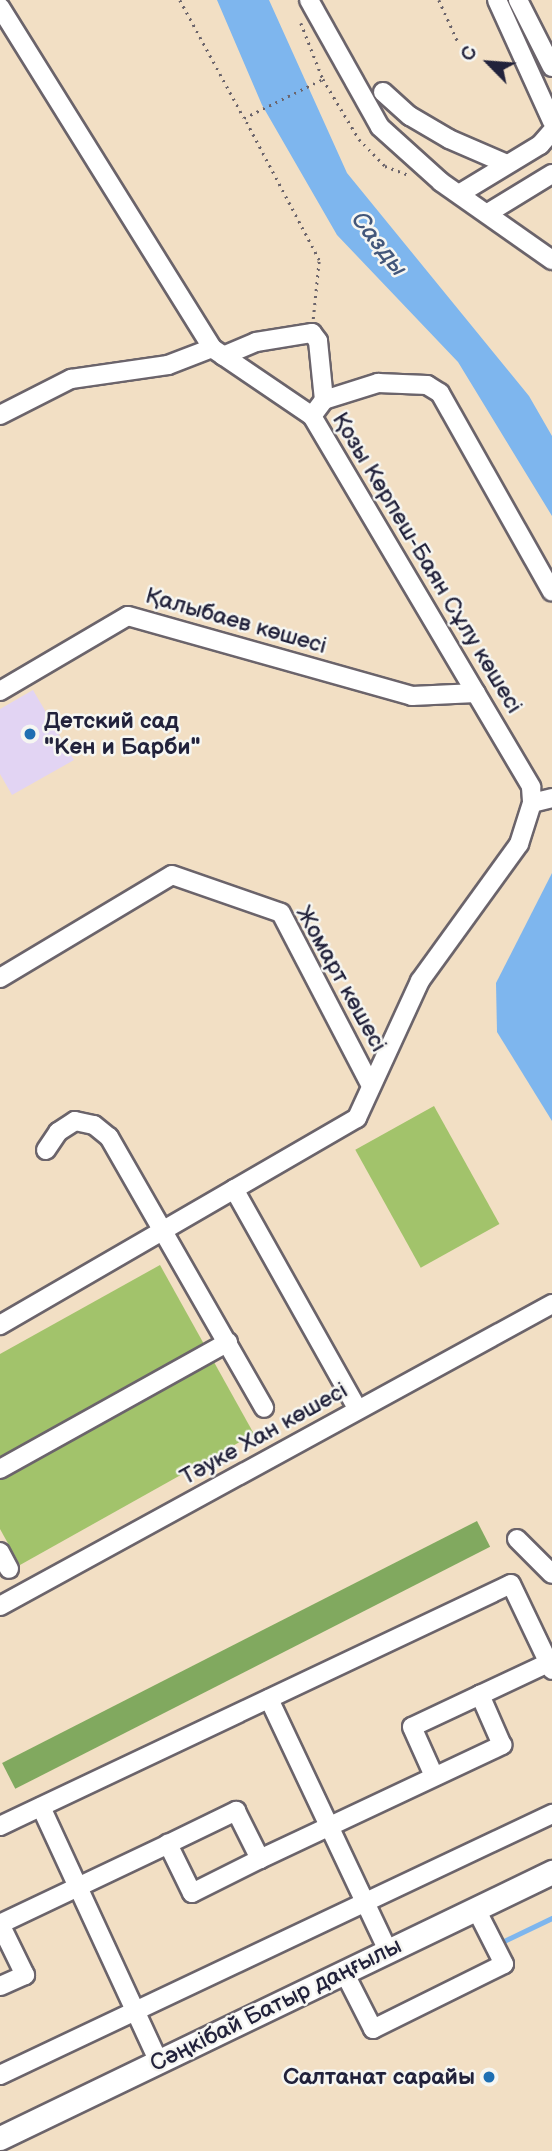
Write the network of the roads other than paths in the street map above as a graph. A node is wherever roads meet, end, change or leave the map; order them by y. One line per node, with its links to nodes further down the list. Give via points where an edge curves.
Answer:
1 (309, 0): 11 (street, via 380,127)
2 (497, 0): 7 (street)
3 (518, 0): 5 (street)
4 (0, 7): 14 (street, Қозы Көрпеш-Баян Сұлу көшесі)
5 (552, 67)
6 (383, 92): 9 (street, via 439,133)
7 (552, 121)
8 (552, 131): 9 (street, via 540,145)
9 (508, 164): 11 (street)
10 (552, 174): 12 (street)
11 (459, 194): 12 (street)
12 (488, 213): 13 (street)
13 (552, 260)
14 (217, 352): 15 (street, via 312,333 318,341); 16 (street, via 168,365 71,379); 17 (street, Қозы Көрпеш-Баян Сұлу көшесі)
15 (324, 400): 17 (street); 18 (street, via 378,383 428,385 440,393)
16 (0, 415)
17 (312, 416): 20 (street, Қозы Көрпеш-Баян Сұлу көшесі)
18 (552, 592)
19 (0, 691): 20 (street, Қалыбаев көшесі, via 128,616 412,696)
20 (476, 693): 21 (street, Қозы Көрпеш-Баян Сұлу көшесі)
21 (531, 795): 22 (street); 24 (street, via 519,844 420,981)
22 (552, 798)
23 (0, 978): 24 (street, Жомарт көшесі, via 172,875 281,913)
24 (371, 1086): 26 (street, via 357,1118)
25 (46, 1150): 27 (street, via 58,1132 75,1121 94,1125 109,1137)
26 (234, 1189): 27 (street); 32 (street)
27 (165, 1229): 29 (street); 30 (street)
28 (552, 1304): 32 (street, Тәуке Хан көшесі)
29 (0, 1325)
30 (228, 1342): 31 (street); 33 (street)
31 (264, 1408)
32 (358, 1410): 38 (street, Тәуке Хан көшесі)
33 (0, 1469)
34 (517, 1539): 37 (street)
35 (0, 1552): 36 (street)
36 (9, 1569)
37 (552, 1574)
38 (0, 1606)
39 (550, 1666): 40 (street); 41 (street, via 511,1584)
40 (480, 1695): 42 (street, via 412,1727); 42 (street, via 502,1745)
41 (270, 1699): 43 (street); 46 (street)
42 (434, 1776): 46 (street)
43 (41, 1807): 45 (street); 50 (street)
44 (552, 1814): 51 (street)
45 (0, 1826)
46 (330, 1827): 48 (street); 51 (street)
47 (168, 1844): 48 (street, via 192,1893); 48 (street, via 236,1811); 50 (street)
48 (260, 1860)
49 (552, 1872): 52 (main road, Сәңкібай Батыр даңғылы)
50 (77, 1885): 53 (street); 57 (street)
51 (365, 1902): 54 (street); 57 (street)
52 (476, 1909): 54 (main road, Сәңкібай Батыр даңғылы); 55 (street, via 505,1964 373,2029)
53 (1, 1924): 56 (street, via 26,1975)
54 (388, 1951): 55 (main road, Сәңкібай Батыр даңғылы)
55 (344, 1972): 58 (main road, Сәңкібай Батыр даңғылы)
56 (0, 1986)
57 (135, 2011): 58 (street); 59 (street)
58 (159, 2062): 60 (main road, Сәңкібай Батыр даңғылы)
59 (0, 2075)
60 (0, 2138)

